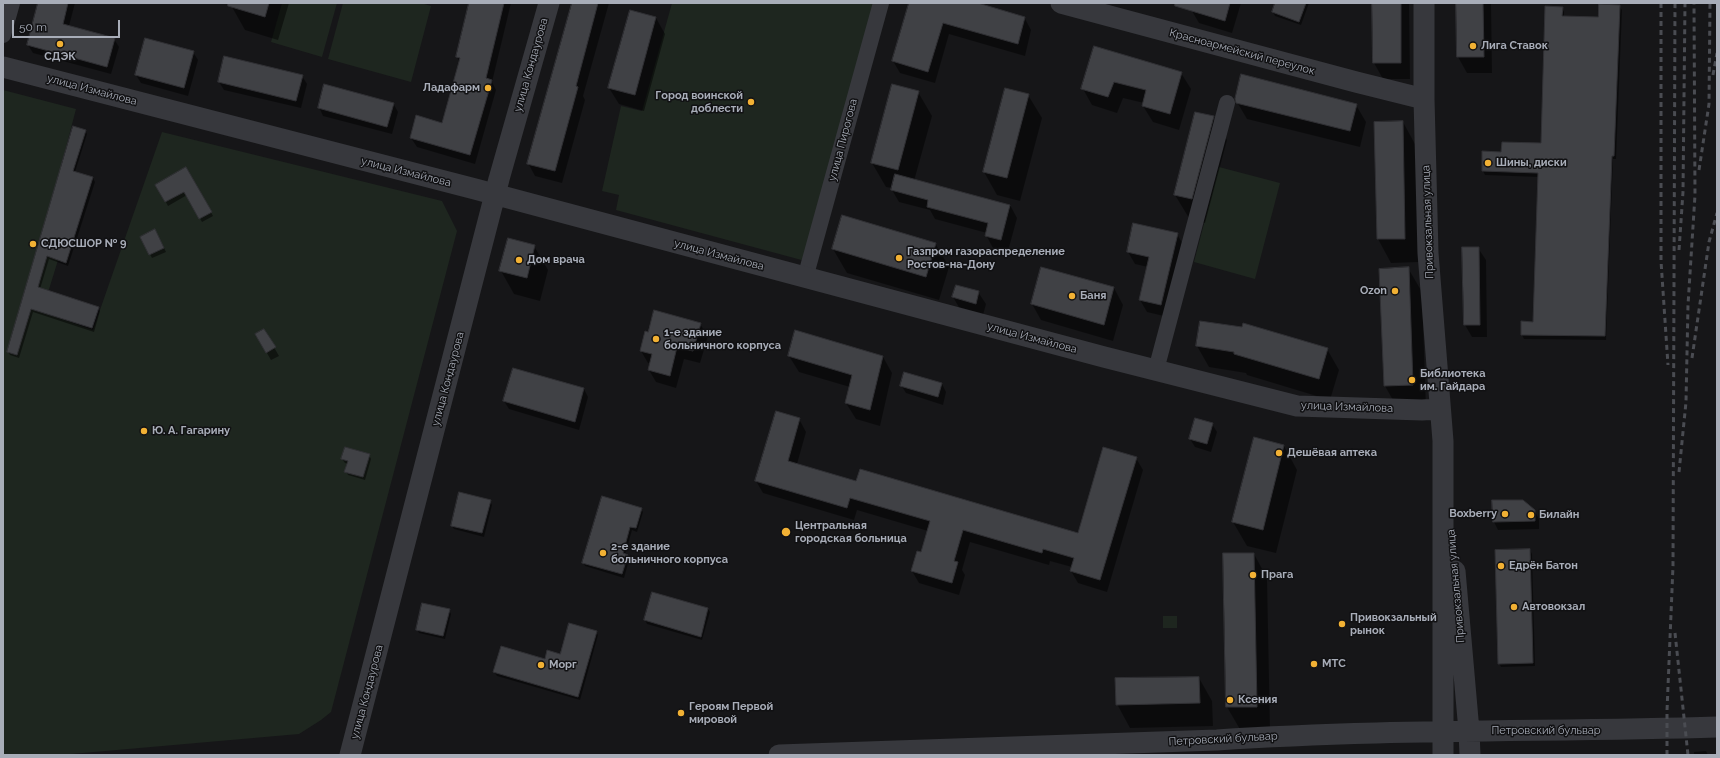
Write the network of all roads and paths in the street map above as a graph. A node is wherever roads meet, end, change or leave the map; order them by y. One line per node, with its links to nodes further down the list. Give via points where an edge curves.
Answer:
1 (12, 3): 6 (street)
2 (549, 3): 10 (street, улица Кондаурова)
3 (881, 3): 11 (street, улица Пирогова)
4 (1061, 3): 8 (street, Красноармейский переулок)
5 (1424, 3): 8 (street, Привокзальная улица)
6 (3, 35)
7 (3, 66): 10 (street, улица Измайлова)
8 (1424, 99): 13 (street, Привокзальная улица, via 1428,253)
9 (1227, 102): 12 (street)
10 (495, 195): 11 (street, улица Измайлова); 18 (street, улица Кондаурова)
11 (805, 278): 12 (street, улица Измайлова)
12 (1156, 370): 13 (street, улица Измайлова, via 1297,406)
13 (1439, 409): 14 (street, Привокзальная улица)
14 (1443, 441): 16 (street, Привокзальная улица); 17 (street, Привокзальная улица)
15 (1717, 727): 17 (street, Петровский бульвар)
16 (1443, 732): 17 (street, Петровский бульвар); 19 (street, Петровский бульвар); 20 (street, Привокзальная улица)
17 (1469, 732): 21 (street, Привокзальная улица)
18 (350, 755)
19 (779, 755)
20 (1443, 755)
21 (1470, 755)

